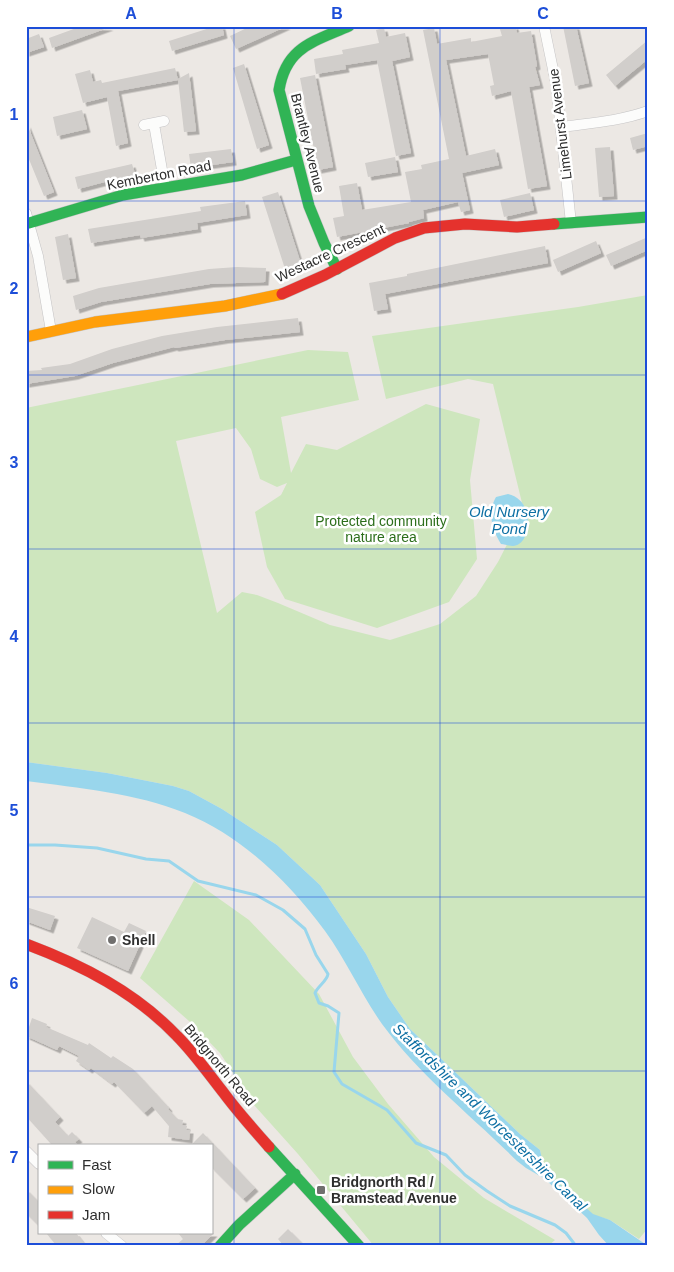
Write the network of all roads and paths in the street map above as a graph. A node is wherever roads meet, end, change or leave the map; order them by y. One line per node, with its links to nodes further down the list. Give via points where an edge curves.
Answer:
1 (349, 26): 6 (main road, Brantley Avenue, via 300,49 283,72 279,90)
2 (544, 26): 5 (street, Limehurst Avenue)
3 (648, 111): 5 (street, via 612,121)
4 (154, 123): 7 (street)
5 (562, 127): 10 (street, Limehurst Avenue)
6 (296, 160): 7 (main road, Kemberton Road, via 242,175); 11 (main road, Brantley Avenue, via 315,223)
7 (165, 187): 9 (main road, Kemberton Road)
8 (648, 217): 10 (main road, Westacre Crescent)
9 (28, 218): 12 (street)
10 (571, 223): 11 (main road, Westacre Crescent, via 517,227 445,224 424,228 395,238)
11 (337, 269): 12 (main road, Westacre Crescent, via 286,293 225,306 94,322)
12 (51, 331): 13 (main road, Westacre Crescent)
13 (26, 337)
14 (26, 944): 17 (main road, Bridgnorth Road, via 85,968 156,1016 177,1036)
15 (26, 1151): 16 (street)
16 (38, 1163)
17 (295, 1174): 20 (main road); 21 (main road, Bridgnorth Road)
18 (107, 1234): 19 (street)
19 (122, 1246)
20 (220, 1246)
21 (359, 1246)

